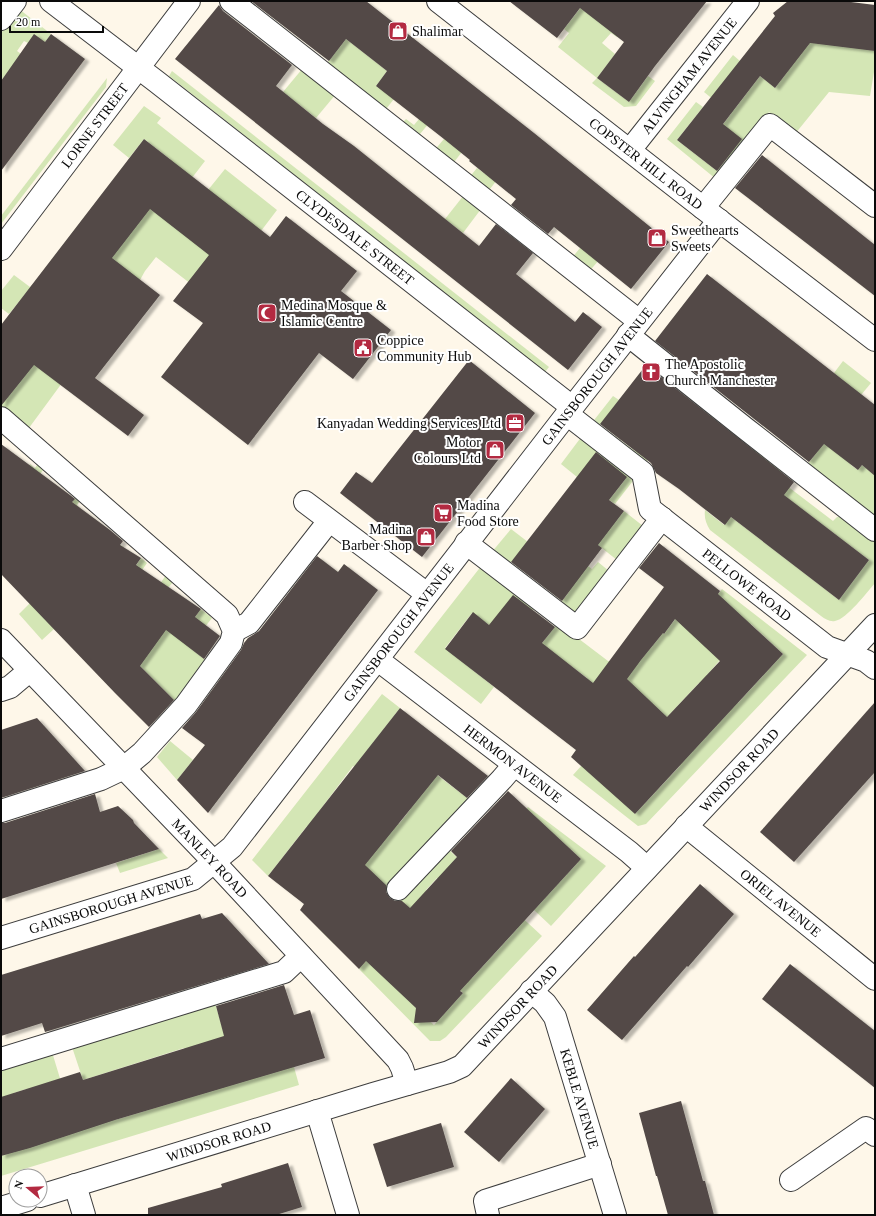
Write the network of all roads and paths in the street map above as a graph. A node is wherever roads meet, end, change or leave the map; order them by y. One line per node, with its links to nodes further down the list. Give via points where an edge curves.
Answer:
1 (15, 1): 7 (street)
2 (50, 1): 8 (street, CLYDESDALE STREET)
3 (189, 1): 8 (street, LORNE STREET)
4 (231, 1): 13 (street)
5 (438, 1): 9 (street, COPSTER HILL ROAD)
6 (748, 1): 9 (street, ALVINGHAM AVENUE)
7 (1, 19)
8 (138, 68): 12 (street, LORNE STREET); 15 (street, CLYDESDALE STREET)
9 (630, 150): 11 (street, COPSTER HILL ROAD)
10 (875, 206): 11 (street, GAINSBOROUGH AVENUE, via 770,125)
11 (711, 214): 13 (street, GAINSBOROUGH AVENUE); 14 (street, COPSTER HILL ROAD)
12 (1, 249)
13 (634, 328): 15 (street, GAINSBOROUGH AVENUE); 20 (street)
14 (875, 340)
15 (569, 410): 18 (street, CLYDESDALE STREET, via 643,472); 21 (street, GAINSBOROUGH AVENUE)
16 (1, 418): 24 (street, via 227,615)
17 (305, 502): 19 (street)
18 (656, 513): 21 (street, via 577,628); 26 (street, PELLOWE ROAD, via 827,647)
19 (329, 521): 22 (street); 24 (street, via 249,623)
20 (875, 530)
21 (466, 543): 22 (street, GAINSBOROUGH AVENUE)
22 (427, 594): 27 (street, GAINSBOROUGH AVENUE)
23 (875, 625): 26 (street, WINDSOR ROAD)
24 (234, 631): 32 (street, via 231,643 186,705 142,753)
25 (1, 640): 29 (street, MANLEY ROAD)
26 (847, 655): 28 (street, PELLOWE ROAD, via 866,661); 34 (street, WINDSOR ROAD)
27 (378, 660): 31 (street, HERMON AVENUE); 35 (street, GAINSBOROUGH AVENUE, via 232,847)
28 (875, 668)
29 (29, 671): 30 (street, via 10,687); 32 (street, MANLEY ROAD)
30 (1, 690)
31 (514, 765): 36 (street, HERMON AVENUE); 37 (street)
32 (124, 768): 33 (street, via 101,779); 35 (street, MANLEY ROAD)
33 (1, 811)
34 (686, 826): 36 (street, WINDSOR ROAD); 40 (street, ORIEL AVENUE)
35 (214, 862): 38 (street, GAINSBOROUGH AVENUE, via 193,879); 39 (street, MANLEY ROAD)
36 (647, 868): 41 (street, WINDSOR ROAD)
37 (398, 889)
38 (1, 938)
39 (301, 956): 42 (street, via 284,972); 43 (street, MANLEY ROAD, via 398,1060)
40 (875, 979)
41 (531, 991): 43 (street, WINDSOR ROAD, via 462,1066); 46 (street, KEBLE AVENUE, via 555,1017)
42 (1, 1059)
43 (407, 1084): 44 (street, WINDSOR ROAD)
44 (317, 1111): 48 (street, WINDSOR ROAD); 51 (street)
45 (875, 1135): 47 (street, via 866,1128)
46 (600, 1164): 52 (street, via 485,1201); 53 (street, KEBLE AVENUE)
47 (790, 1180)
48 (75, 1185): 49 (street, WINDSOR ROAD); 50 (street)
49 (48, 1193)
50 (84, 1215)
51 (348, 1215)
52 (488, 1215)
53 (615, 1215)

